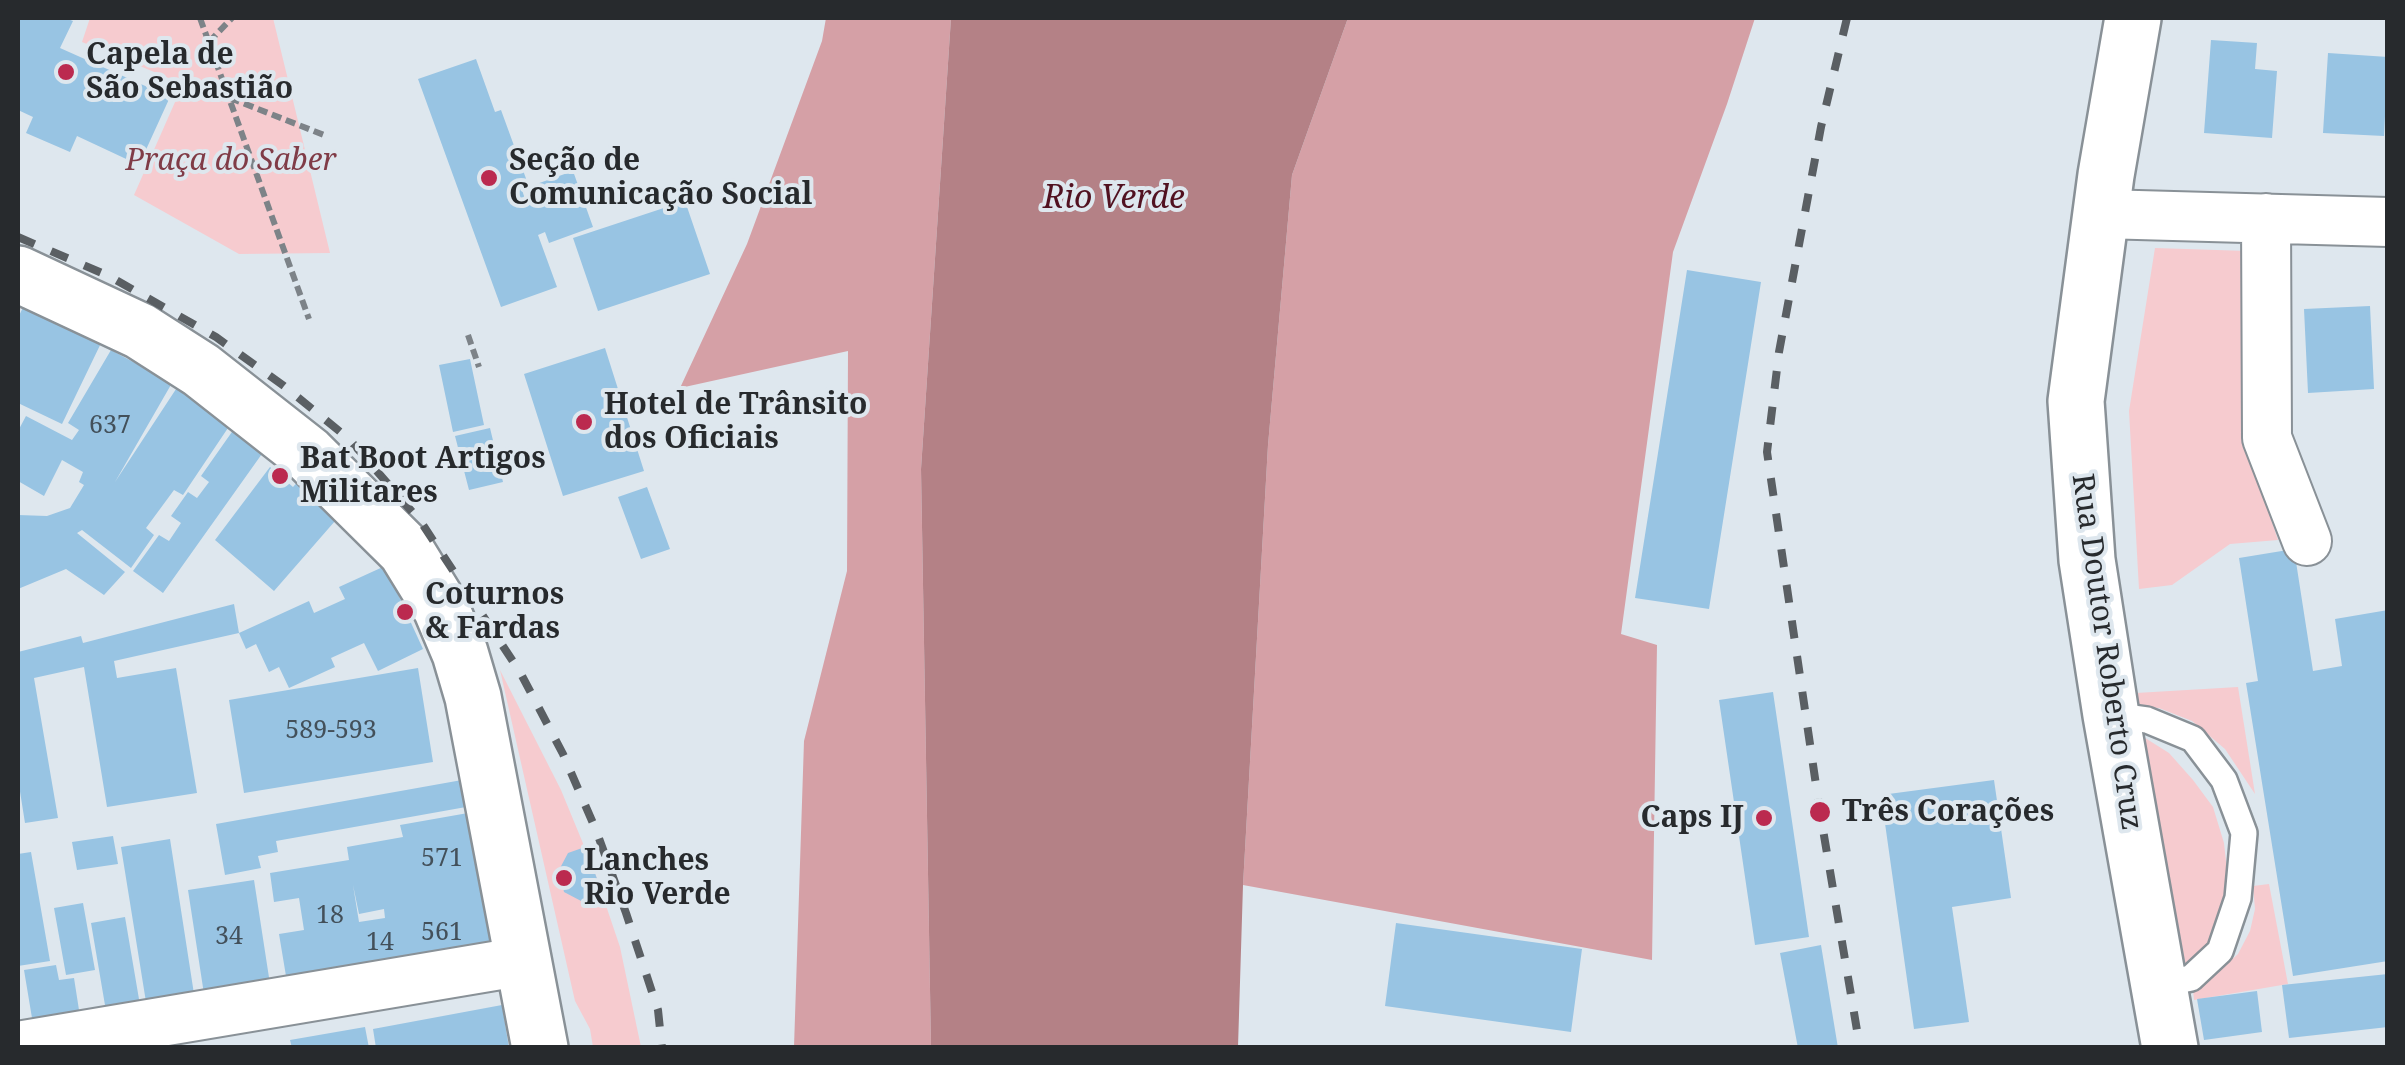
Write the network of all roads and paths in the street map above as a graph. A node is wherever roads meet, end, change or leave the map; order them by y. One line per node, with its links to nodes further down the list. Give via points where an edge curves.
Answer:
1 (200, 18): 4 (path)
2 (232, 18): 4 (path)
3 (2132, 18): 7 (main road, Rua Doutor Roberto Cruz)
4 (209, 42): 5 (path)
5 (229, 98): 6 (path); 11 (path)
6 (324, 135)
7 (2102, 214): 8 (street); 15 (main road, Rua Doutor Roberto Cruz, via 2076,401 2087,560)
8 (2266, 218): 9 (street); 14 (street, via 2267,438)
9 (2388, 222)
10 (18, 274): 16 (main road, via 140,331 201,370 294,443 406,551 442,608 473,697)
11 (309, 319)
12 (468, 334): 13 (path)
13 (479, 367)
14 (2306, 542)
15 (2111, 715): 17 (main road, Rua Doutor Roberto Cruz); 17 (lane, via 2147,720 2193,739 2224,780 2244,833 2238,898 2220,951 2191,978)
16 (524, 961): 18 (street); 19 (main road)
17 (2158, 985): 20 (main road, Rua Doutor Roberto Cruz)
18 (18, 1046)
19 (540, 1048)
20 (2170, 1048)

